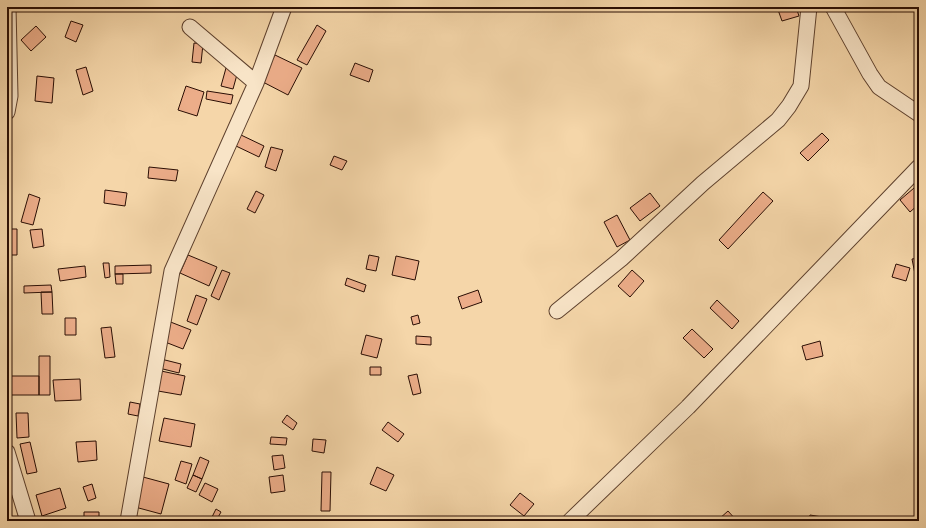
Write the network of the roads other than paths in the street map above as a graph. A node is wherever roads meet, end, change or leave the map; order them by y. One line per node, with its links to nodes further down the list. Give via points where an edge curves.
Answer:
1 (8, 7): 7 (street, via 10,96)
2 (284, 7): 6 (street)
3 (809, 7): 10 (street, via 801,86 778,120 621,259)
4 (833, 7): 8 (street, via 879,87)
5 (190, 27): 6 (street)
6 (256, 84): 13 (street, via 172,271)
7 (7, 112)
8 (919, 114)
9 (919, 166): 14 (street, via 688,407)
10 (557, 311)
11 (7, 452): 12 (street)
12 (28, 521)
13 (128, 521)
14 (570, 521)

